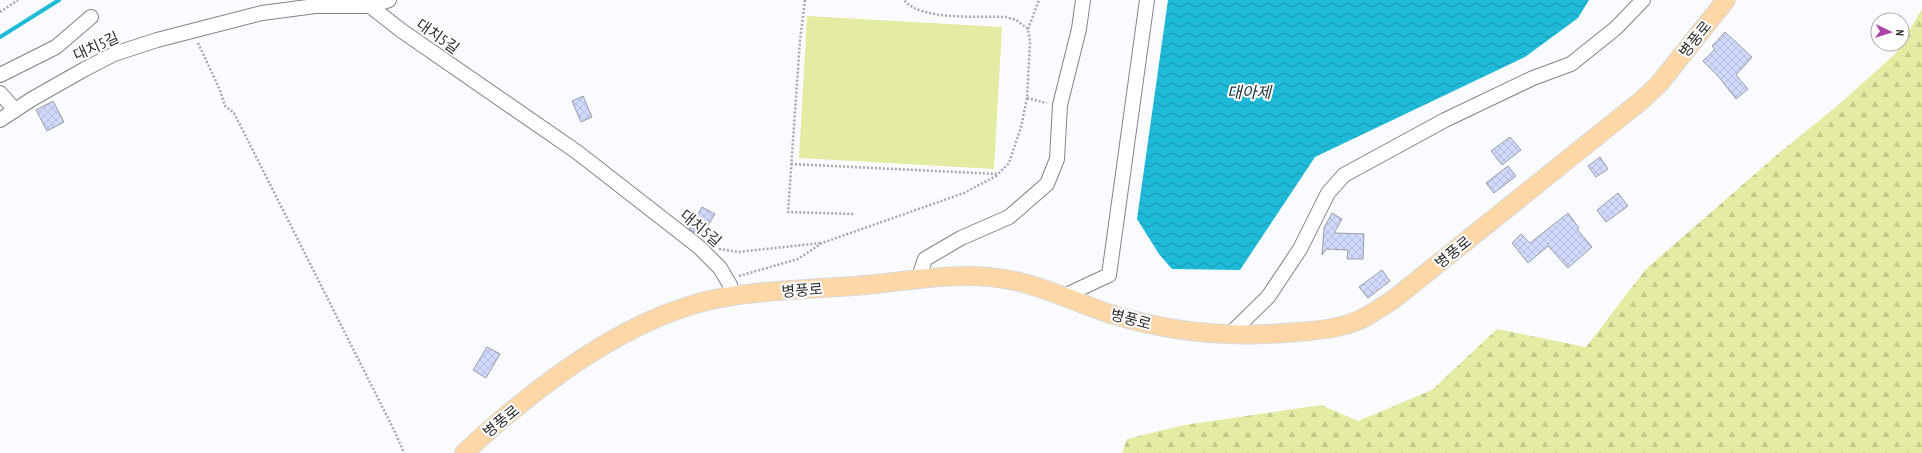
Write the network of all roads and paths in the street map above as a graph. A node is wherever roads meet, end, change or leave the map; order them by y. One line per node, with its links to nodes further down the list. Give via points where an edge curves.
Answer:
1 (18, 0): 11 (path)
2 (389, 0): 10 (street)
3 (805, 0): 21 (path)
4 (904, 0): 14 (path, via 907,4 932,15 1006,17 1016,20)
5 (1039, 0): 14 (path)
6 (1083, 0): 18 (street, via 1079,29)
7 (1147, 0): 28 (street, via 1110,275)
8 (1643, 0): 29 (street, via 1616,28 1571,64 1533,78 1452,117 1344,175 1328,193 1300,249 1268,297)
9 (1726, 0): 29 (main road, 병풍로, via 1659,84 1642,100 1394,300 1366,318 1343,326 1270,334)
10 (370, 6): 13 (street, 대치5길, via 314,6 287,9); 25 (street, 대치5길, via 577,152)
11 (0, 12)
12 (91, 17): 15 (street, via 56,47)
13 (191, 30): 19 (street, 대치5길, via 114,54); 30 (path, via 225,106 234,113)
14 (1028, 30): 17 (path, via 1030,42)
15 (0, 75)
16 (0, 93): 19 (street)
17 (1027, 98): 18 (path); 22 (path, via 1009,163)
18 (1060, 105): 26 (street, via 1058,160 1047,184 1009,217 961,238 925,259)
19 (15, 110): 20 (street, 대치5길)
20 (0, 120)
21 (791, 164): 22 (path); 23 (path, via 788,212)
22 (998, 174): 24 (path, via 964,193)
23 (855, 214)
24 (822, 243): 25 (path, via 738,252); 27 (path, via 798,259)
25 (695, 244): 27 (street, 대치5길, via 720,268)
26 (918, 280): 27 (main road, 병풍로); 28 (main road, 병풍로, via 969,275 997,278 1017,281)
27 (728, 287): 31 (main road, 병풍로, via 614,339 560,374 485,433)
28 (1062, 297): 29 (main road, 병풍로, via 1113,315 1158,326)
29 (1230, 334)
30 (404, 453)
31 (464, 453)

